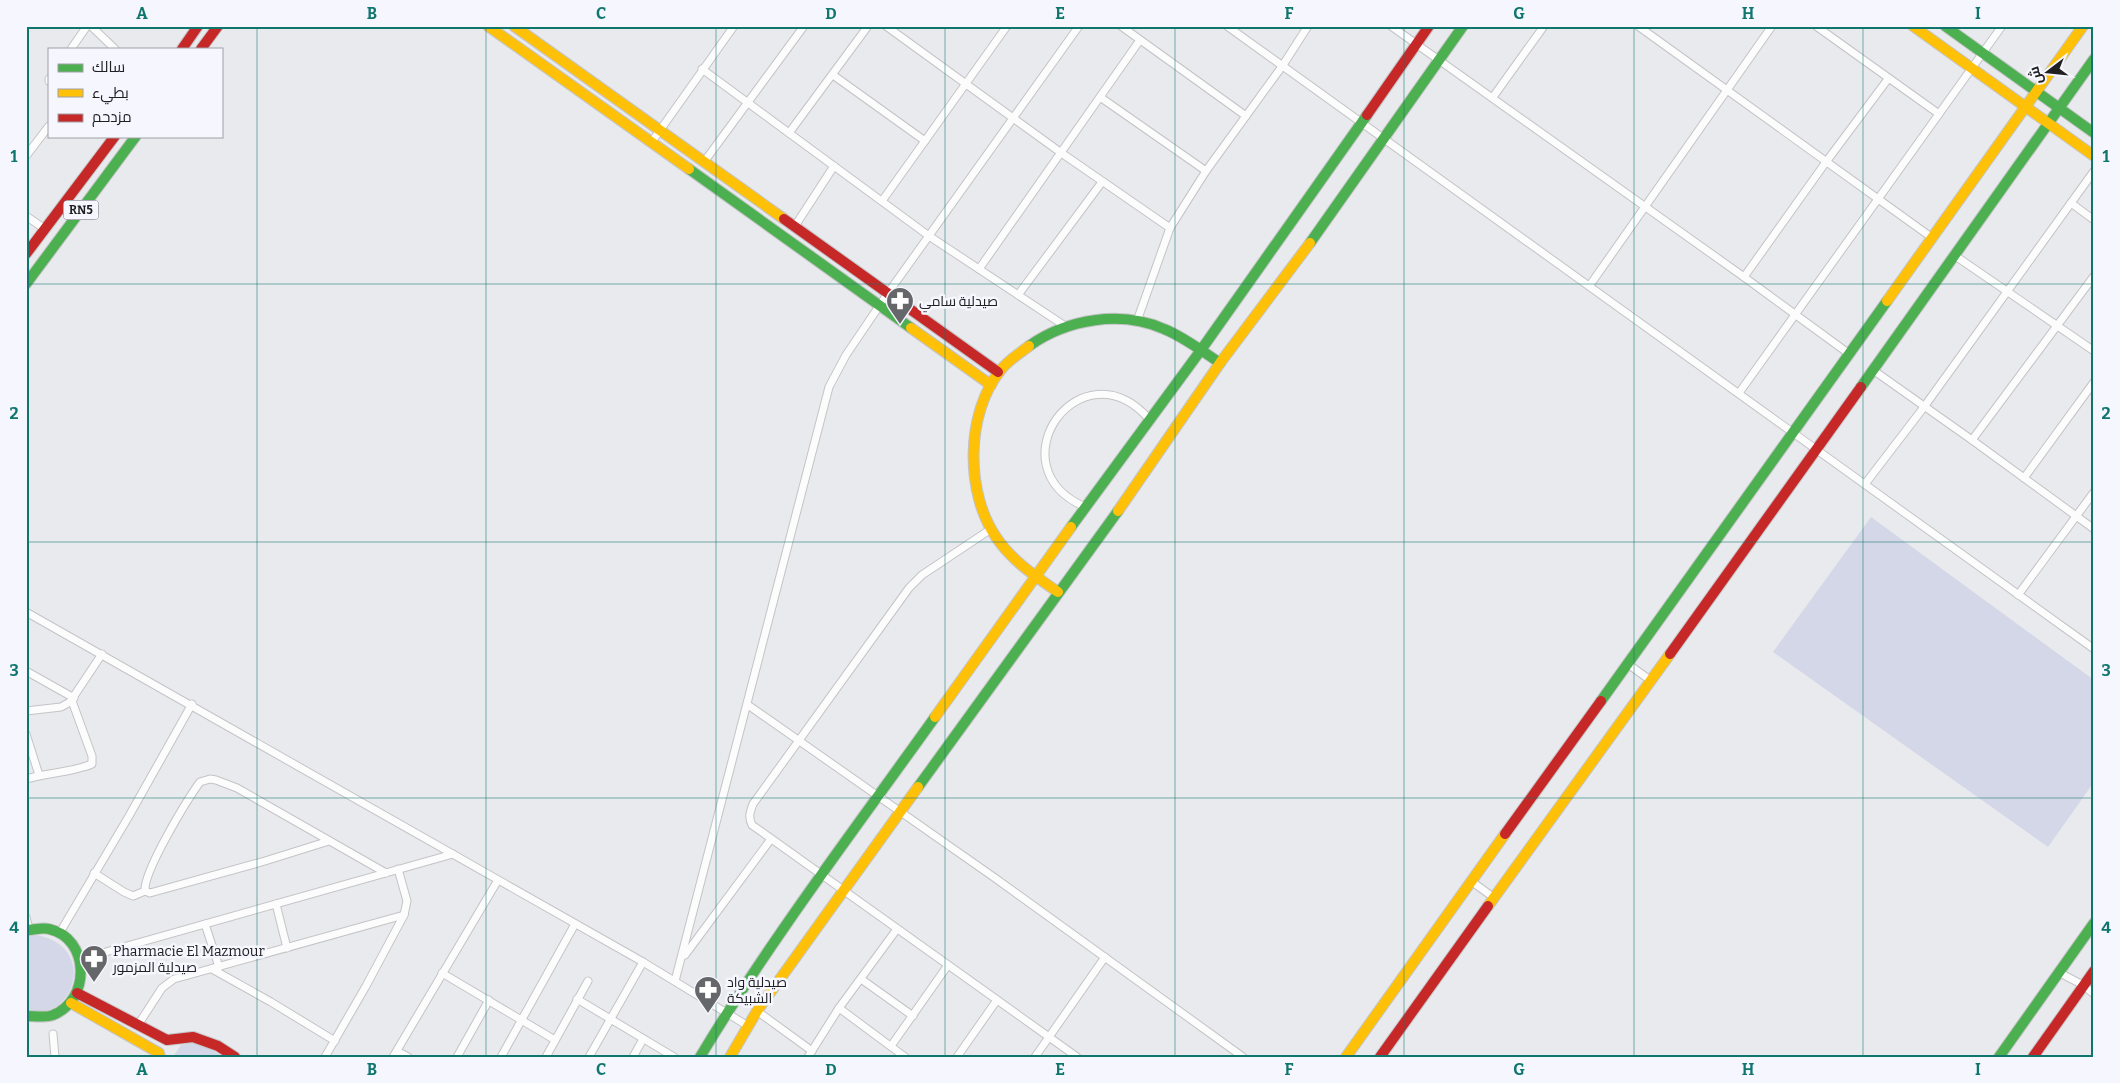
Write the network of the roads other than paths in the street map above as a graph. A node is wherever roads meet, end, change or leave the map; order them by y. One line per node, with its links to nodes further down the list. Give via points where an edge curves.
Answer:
1 (87, 26): 30 (street)
2 (91, 26): 29 (street)
3 (198, 26): 31 (street)
4 (218, 26): 32 (street)
5 (488, 26): 62 (street)
6 (514, 26): 55 (street)
7 (734, 26): 38 (street)
8 (804, 26): 46 (street)
9 (868, 26): 39 (street)
10 (886, 26): 41 (street)
11 (1079, 26): 51 (street)
12 (1121, 26): 27 (street)
13 (1227, 26): 36 (street)
14 (1308, 26): 36 (street)
15 (1391, 26): 28 (street)
16 (1429, 26): 28 (street)
17 (1463, 26): 35 (street)
18 (1544, 26): 45 (street)
19 (1638, 26): 42 (street)
20 (1772, 26): 42 (street)
21 (1816, 26): 40 (street)
22 (1913, 26): 37 (street)
23 (1945, 26): 33 (street)
24 (2002, 26): 33 (street)
25 (2083, 26): 43 (street)
26 (1006, 27): 41 (street)
27 (1140, 40): 44 (street); 50 (street)
28 (1416, 44): 35 (street); 52 (street)
29 (111, 47)
30 (72, 48)
31 (183, 48)
32 (202, 48)
33 (1982, 53): 37 (street); 43 (street)
34 (2094, 59): 48 (street)
35 (1439, 60): 45 (street); 60 (street)
36 (1283, 65): 50 (street); 52 (street)
37 (1971, 68): 47 (street); 49 (street)
38 (702, 70): 46 (street); 55 (street)
39 (833, 75): 56 (street); 61 (street)
40 (1888, 79): 49 (street); 67 (street)
41 (966, 83): 51 (street); 61 (street)
42 (1726, 90): 67 (street); 75 (street)
43 (2036, 92): 47 (street); 48 (street)
44 (1100, 97): 63 (street); 69 (street)
45 (1493, 97): 75 (street)
46 (748, 103): 56 (street); 66 (street)
47 (2024, 106): 53 (street); 82 (street)
48 (2059, 108): 53 (street); 57 (street)
49 (1939, 114): 72 (street)
50 (1246, 116): 69 (street)
51 (1012, 118): 63 (street); 81 (street)
52 (1361, 122): 60 (street); 98 (street)
53 (2049, 124): 65 (street); 84 (street)
54 (48, 127): 64 (street)
55 (659, 130): 62 (street); 66 (street)
56 (789, 133): 68 (street)
57 (2094, 133)
58 (113, 138): 80 (street, RN5)
59 (135, 138): 88 (street, RN5)
60 (1384, 138): 89 (street); 101 (street)
61 (925, 141): 73 (street)
62 (651, 142): 93 (street)
63 (1060, 152): 71 (street); 85 (street)
64 (26, 156)
65 (2094, 156)
66 (704, 162): 78 (street)
67 (1826, 162): 72 (street); 87 (street)
68 (834, 166): 73 (street); 78 (street)
69 (1206, 171): 79 (street)
70 (2094, 171): 74 (street)
71 (1102, 182): 79 (street); 92 (street)
72 (1877, 199): 82 (street); 94 (street)
73 (882, 201): 81 (street)
74 (2071, 203): 77 (street); 90 (street)
75 (1645, 207): 87 (street); 89 (street)
76 (26, 216): 80 (street)
77 (2094, 220)
78 (795, 226): 91 (street)
79 (1170, 228): 95 (street)
80 (45, 229): 83 (street, RN5)
81 (929, 236): 85 (street); 91 (street)
82 (1931, 237): 100 (street)
83 (26, 254)
84 (1954, 255): 90 (street); 102 (street)
85 (978, 269): 92 (street)
86 (2094, 276): 96 (street)
87 (1744, 277): 94 (street)
88 (26, 284)
89 (1590, 285): 106 (street)
90 (2007, 291): 96 (street); 107 (street)
91 (888, 293): 93 (street); 103 (street)
92 (1018, 295): 97 (street)
93 (880, 306): 105 (street); 130 (street, via 846,355 829,387)
94 (1796, 315): 100 (street); 106 (street)
95 (1137, 320): 97 (street, via 1101,319); 98 (street, via 1171,331)
96 (2058, 325): 99 (street); 110 (street)
97 (1064, 326): 103 (street, via 1032,344)
98 (1201, 350): 101 (street); 108 (street)
99 (2094, 351)
100 (1848, 353): 109 (street)
101 (1220, 363): 120 (street, via 1125,502)
102 (1873, 370): 107 (street); 111 (street)
103 (998, 372): 105 (street)
104 (2094, 382): 112 (street)
105 (991, 384): 117 (street, via 974,436 972,460 978,499)
106 (1738, 392): 109 (street)
107 (1924, 406): 110 (street); 113 (street)
108 (1149, 419): 115 (street); 115 (street, via 1129,401 1102,394 1076,400 1055,418 1045,442 1047,470 1062,493)
109 (1793, 432): 111 (street); 125 (street)
110 (1972, 440): 112 (street)
111 (1817, 449): 113 (street); 127 (street)
112 (2024, 478): 116 (street)
113 (1865, 484): 121 (street)
114 (2094, 492): 116 (street)
115 (1085, 507): 119 (street)
116 (2077, 517): 118 (street); 121 (street)
117 (991, 529): 119 (street, via 1008,552); 133 (street, via 916,580)
118 (2094, 529)
119 (1035, 576): 120 (street); 136 (street)
120 (1058, 592): 137 (street)
121 (2018, 595): 123 (street)
122 (26, 612): 124 (street)
123 (2094, 648)
124 (102, 654): 128 (street); 129 (street)
125 (1628, 664): 127 (street); 146 (street)
126 (26, 671): 128 (street)
127 (1650, 680): 149 (street)
128 (73, 699): 131 (street, via 61,707); 134 (street, via 92,764)
129 (192, 704): 140 (street); 142 (street)
130 (748, 705): 133 (street); 162 (street)
131 (26, 711)
132 (26, 734): 134 (street)
133 (799, 741): 136 (street); 138 (street, via 750,812 752,825)
134 (39, 775): 135 (street)
135 (26, 779)
136 (877, 797): 137 (street); 144 (street)
137 (901, 813): 148 (street); 160 (street)
138 (771, 839): 144 (street); 162 (street)
139 (329, 841): 143 (street); 147 (street, via 186,884 150,893); 147 (street, via 237,788 216,780 204,780 196,788 154,863)
140 (453, 854): 141 (street); 145 (street)
141 (398, 870): 143 (street); 151 (street, via 407,901)
142 (94, 873): 147 (street, via 130,895); 158 (street)
143 (386, 873): 150 (street)
144 (822, 875): 148 (street); 181 (street)
145 (498, 880): 155 (street); 168 (street)
146 (1471, 881): 149 (street); 215 (street)
147 (145, 891)
148 (844, 891): 157 (street); 180 (street)
149 (1493, 897): 216 (street)
150 (276, 904): 154 (street); 159 (street)
151 (404, 915): 159 (street); 193 (street)
152 (26, 918): 156 (street)
153 (2094, 923): 167 (street)
154 (204, 924): 161 (street); 165 (street)
155 (575, 924): 163 (street); 184 (street)
156 (28, 929): 158 (street, via 44,929)
157 (897, 929): 164 (street); 169 (street)
158 (58, 934): 161 (street, via 70,942)
159 (287, 948): 165 (street)
160 (1105, 957): 189 (street); 214 (street)
161 (80, 959): 173 (street, via 82,983)
162 (681, 959): 171 (street)
163 (643, 962): 171 (street); 185 (street)
164 (948, 965): 177 (street); 183 (street)
165 (215, 968): 186 (street, via 174,979 167,984); 193 (street)
166 (2094, 971): 172 (street)
167 (2058, 972): 172 (street); 217 (street)
168 (442, 973): 176 (street); 195 (street)
169 (861, 979): 179 (street); 183 (street)
170 (588, 980): 175 (street)
171 (676, 981): 181 (street)
172 (2083, 985): 174 (street); 218 (street)
173 (77, 993): 178 (street); 186 (street)
174 (2094, 994)
175 (577, 999): 185 (street); 192 (street)
176 (489, 1000): 184 (street); 202 (street)
177 (997, 1000): 189 (street); 211 (street)
178 (71, 1003): 182 (street, via 58,1013 37,1018); 197 (street)
179 (839, 1008): 194 (street); 196 (street)
180 (757, 1011): 187 (street); 196 (street)
181 (727, 1012): 187 (street); 208 (street)
182 (26, 1016)
183 (913, 1016): 194 (street)
184 (522, 1019): 192 (street); 203 (street)
185 (611, 1019): 190 (street); 205 (street)
186 (138, 1025): 191 (street)
187 (748, 1026): 209 (street)
188 (53, 1034): 198 (street)
189 (1050, 1037): 212 (street); 213 (street)
190 (643, 1039): 206 (street); 207 (street)
191 (167, 1040): 197 (street); 199 (street, via 193,1038 218,1046)
192 (555, 1040): 204 (street)
193 (334, 1041): 200 (street)
194 (891, 1046): 210 (street)
195 (395, 1054): 201 (street)
196 (810, 1054)
197 (160, 1055)
198 (55, 1057)
199 (235, 1057)
200 (325, 1057)
201 (408, 1057)
202 (457, 1057)
203 (501, 1057)
204 (546, 1057)
205 (590, 1057)
206 (633, 1057)
207 (674, 1057)
208 (700, 1057)
209 (730, 1057)
210 (905, 1057)
211 (957, 1057)
212 (1036, 1057)
213 (1077, 1057)
214 (1243, 1057)
215 (1346, 1057)
216 (1380, 1057)
217 (1999, 1057)
218 (2033, 1057)

